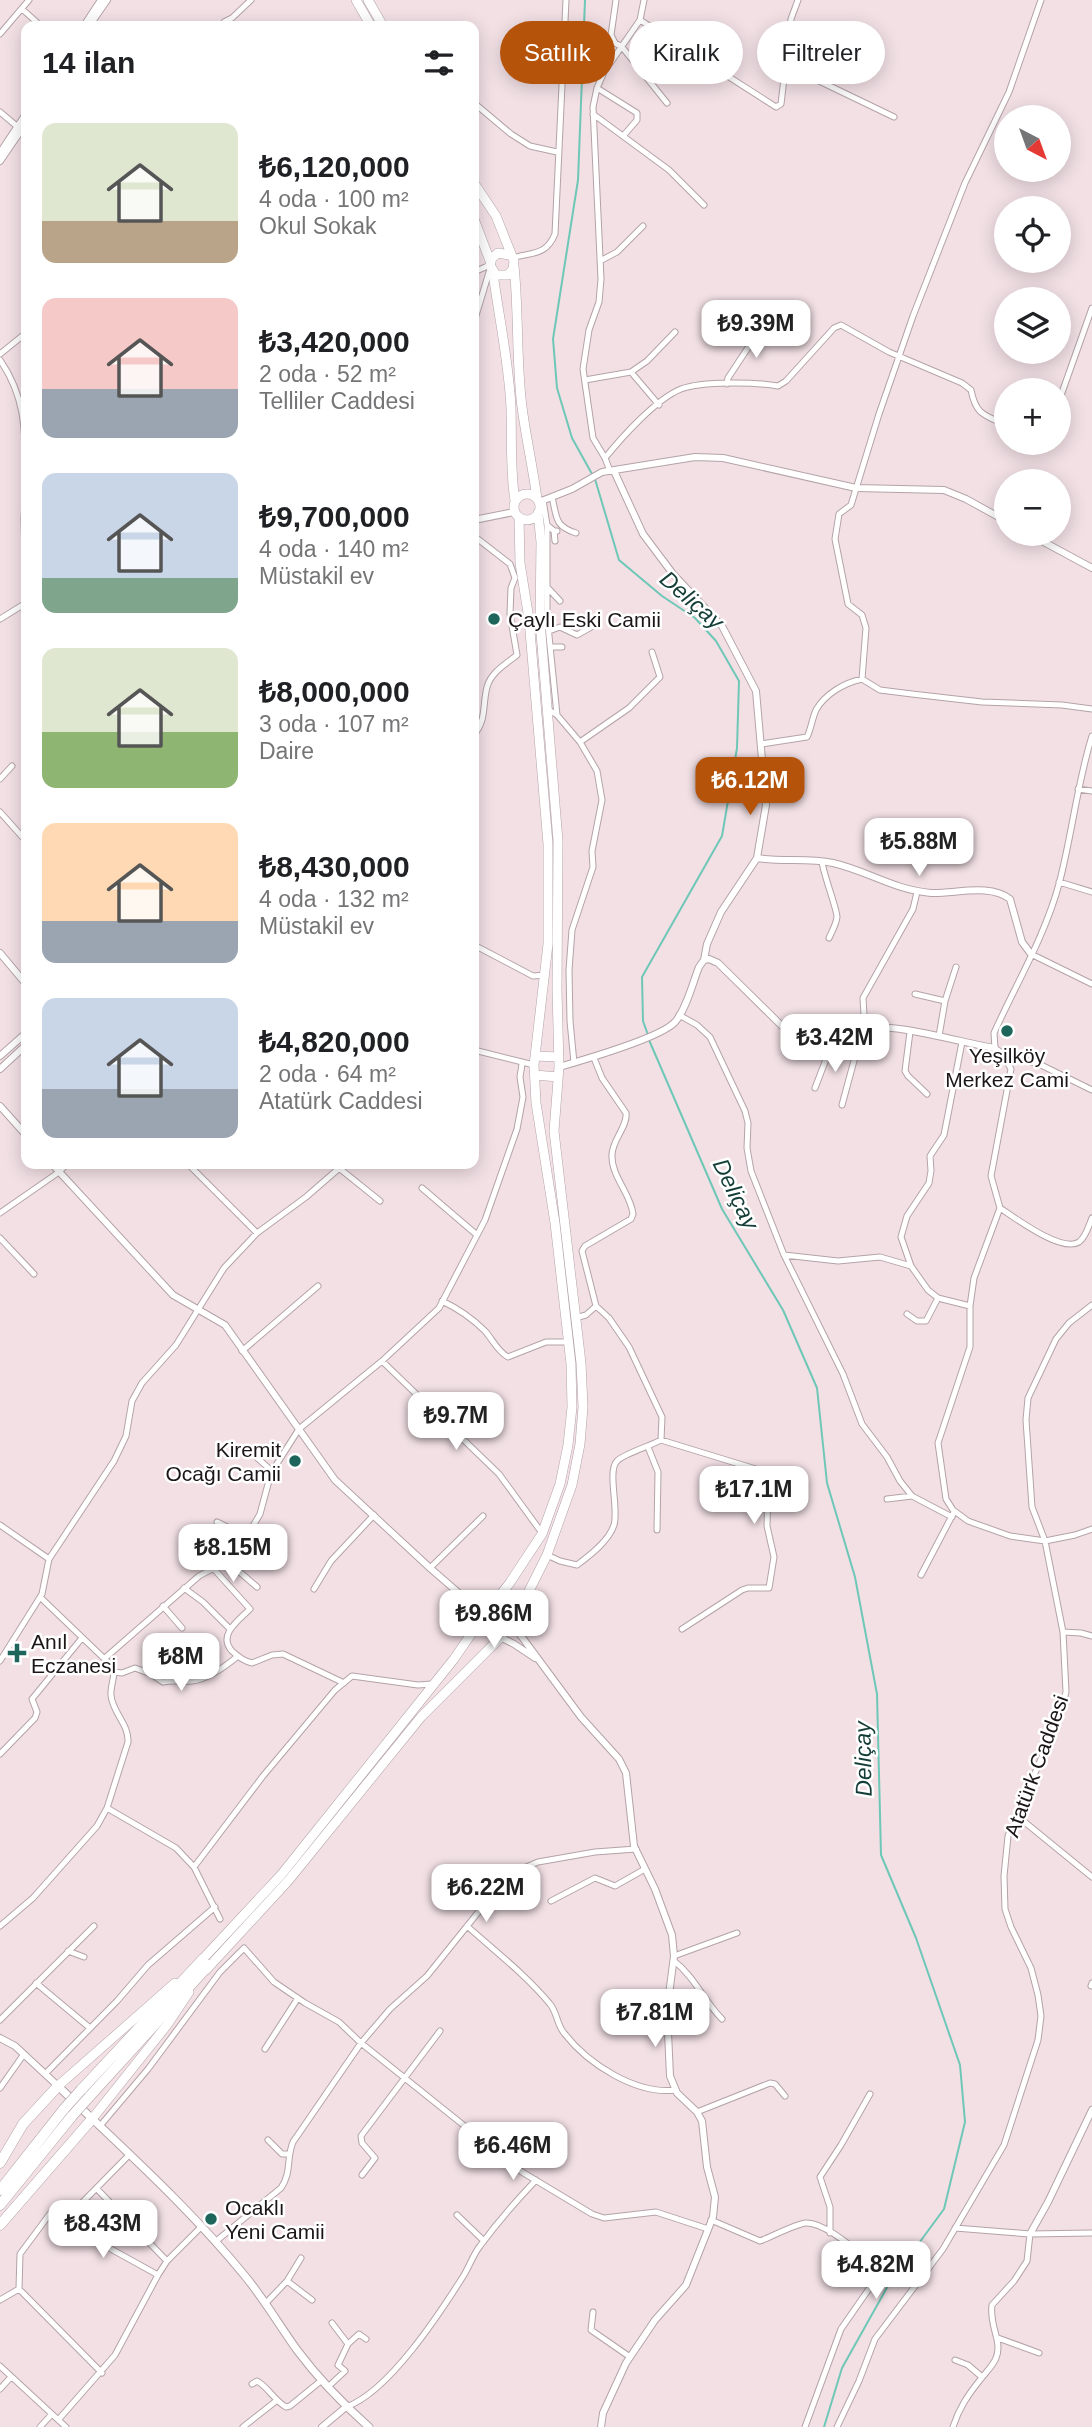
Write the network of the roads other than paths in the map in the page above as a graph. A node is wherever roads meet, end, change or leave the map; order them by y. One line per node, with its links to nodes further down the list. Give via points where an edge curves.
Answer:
1 (29, 0): 12 (street)
2 (101, 0): 15 (street)
3 (107, 0): 16 (street)
4 (251, 0): 17 (street)
5 (356, 0): 18 (highway)
6 (368, 0): 19 (highway)
7 (566, 0): 35 (street)
8 (616, 0): 22 (street, via 611,35)
9 (644, 0): 13 (street)
10 (799, 0): 20 (street)
11 (1041, 0): 52 (street, via 1009,92 965,183)
12 (22, 9): 14 (street); 21 (street)
13 (639, 20): 22 (street); 23 (street, via 776,107 781,104)
14 (35, 21)
15 (90, 21)
16 (91, 21)
17 (226, 21)
18 (368, 21)
19 (380, 21)
20 (791, 21)
21 (0, 34)
22 (622, 47): 25 (street); 26 (street)
23 (784, 84)
24 (825, 84): 30 (street)
25 (597, 88): 29 (street); 34 (street, via 637,113 637,120)
26 (667, 103)
27 (479, 107): 35 (street, via 530,146)
28 (0, 112): 31 (street)
29 (593, 114): 34 (street); 43 (street)
30 (894, 117)
31 (21, 130)
32 (21, 132): 36 (street)
33 (21, 132): 37 (street)
34 (624, 135): 39 (street)
35 (557, 152): 42 (street, via 555,234 541,252)
36 (0, 153)
37 (0, 161)
38 (479, 190): 42 (highway, via 496,216)
39 (704, 205)
40 (643, 226): 43 (street, via 617,252)
41 (479, 233): 44 (highway)
42 (512, 259): 44 (highway, via 498,253); 44 (highway, via 508,275 500,277); 66 (highway, via 522,407)
43 (600, 261): 56 (street, via 599,302 589,330)
44 (491, 267): 45 (street); 46 (street); 65 (highway, via 507,361)
45 (479, 271)
46 (479, 306)
47 (1092, 308): 55 (street)
48 (761, 328): 57 (street)
49 (675, 332): 54 (street)
50 (21, 337): 51 (street)
51 (0, 354)
52 (899, 356): 57 (street, via 841,325 778,386 748,381); 60 (street, via 962,383 971,390 974,406); 63 (street)
53 (0, 360): 59 (street, via 13,378)
54 (631, 372): 56 (street); 58 (street)
55 (1067, 378)
56 (585, 380): 61 (street, via 593,438)
57 (727, 384): 58 (street, via 683,388)
58 (659, 405): 61 (street)
59 (21, 406)
60 (994, 419)
61 (605, 458): 62 (street)
62 (612, 471): 63 (street, via 695,457 723,458); 64 (street); 95 (street, via 643,534 722,626 742,660 756,691)
63 (856, 488): 68 (street, via 944,490); 89 (street, via 851,505 839,514 835,539 848,604 862,615 866,628)
64 (552, 497): 66 (street); 72 (street, via 556,521)
65 (515, 501): 66 (highway, via 527,494); 69 (highway)
66 (540, 501): 67 (highway); 71 (street)
67 (538, 513): 69 (highway, via 530,520); 91 (highway, via 540,621)
68 (994, 514)
69 (517, 515): 70 (street); 113 (highway, via 548,844)
70 (479, 519)
71 (547, 525): 73 (street); 79 (street)
72 (564, 529): 73 (street); 74 (street)
73 (554, 531): 76 (street)
74 (576, 533)
75 (479, 540): 92 (street, via 510,564 514,579 510,614 517,655 496,671 487,686)
76 (555, 541)
77 (1051, 546): 78 (street)
78 (1092, 568)
79 (548, 587): 80 (street); 81 (street); 85 (street)
80 (559, 589)
81 (560, 601)
82 (21, 606): 83 (street)
83 (0, 619)
84 (593, 626): 85 (street, via 577,635 560,627)
85 (549, 631): 86 (street)
86 (551, 647): 87 (street); 91 (street)
87 (562, 647)
88 (652, 652): 94 (street, via 660,677 629,708)
89 (862, 679): 90 (street, via 880,690); 95 (street, via 845,683 822,702 807,737)
90 (1092, 709)
91 (553, 712): 94 (street); 129 (highway)
92 (479, 729)
93 (1092, 736): 98 (street)
94 (580, 742): 132 (street, via 597,771 602,800 593,867 572,930 569,970)
95 (761, 744): 102 (street, via 766,805)
96 (12, 766): 97 (street)
97 (0, 779)
98 (1078, 789): 99 (street); 104 (street)
99 (1092, 791)
100 (0, 812): 101 (street)
101 (21, 835)
102 (757, 858): 103 (street); 111 (street, via 721,912)
103 (822, 862): 105 (street); 107 (street, via 837,912)
104 (1059, 883): 106 (street); 110 (street)
105 (917, 892): 110 (street, via 990,891 1004,895); 119 (street, via 913,909 863,998)
106 (1092, 892)
107 (829, 938)
108 (479, 948): 113 (street, via 533,976)
109 (0, 953): 114 (street)
110 (1031, 954): 115 (street); 126 (street, via 994,1033)
111 (704, 960): 118 (street); 124 (street, via 718,964 783,1027)
112 (957, 967): 117 (street)
113 (545, 975): 134 (highway)
114 (21, 978)
115 (1092, 984)
116 (915, 994): 117 (street)
117 (945, 1001): 121 (street)
118 (679, 1015): 131 (street, via 665,1030); 157 (street, via 710,1037 744,1111 751,1171)
119 (870, 1029): 120 (street); 130 (street)
120 (911, 1032): 121 (street); 139 (street, via 905,1071)
121 (939, 1036): 123 (street)
122 (21, 1037): 128 (street)
123 (962, 1042): 126 (street); 158 (street, via 944,1135 930,1156 929,1184 907,1216 901,1237)
124 (830, 1049): 130 (street); 137 (street)
125 (21, 1050): 135 (street)
126 (998, 1051): 138 (street, via 1041,1065); 151 (street, via 1011,1069 992,1176)
127 (479, 1052): 133 (street)
128 (0, 1056)
129 (559, 1057): 134 (highway); 136 (highway)
130 (855, 1057): 140 (street)
131 (594, 1058): 132 (street); 165 (street, via 626,1113 612,1161 633,1214 582,1251)
132 (574, 1063): 136 (street)
133 (522, 1064): 134 (street); 155 (street, via 523,1097 517,1129)
134 (535, 1065): 136 (highway); 169 (highway)
135 (0, 1069)
136 (559, 1072): 168 (highway, via 554,1131)
137 (815, 1088)
138 (1092, 1090)
139 (928, 1094)
140 (842, 1105)
141 (0, 1106): 142 (street)
142 (21, 1129)
143 (56, 1169): 148 (street)
144 (62, 1169): 148 (street)
145 (193, 1169): 154 (street)
146 (339, 1169): 154 (street)
147 (345, 1169): 150 (street)
148 (59, 1172): 152 (street); 166 (street, via 173,1295)
149 (422, 1188): 155 (street)
150 (380, 1201)
151 (1000, 1208): 153 (street, via 1068,1245 1083,1237); 164 (street, via 974,1278)
152 (0, 1213)
153 (1092, 1218)
154 (257, 1233): 166 (street, via 224,1268)
155 (477, 1235): 162 (street)
156 (0, 1238): 159 (street)
157 (784, 1255): 158 (street, via 838,1261 880,1257); 177 (street, via 862,1424)
158 (911, 1266): 161 (street)
159 (34, 1274)
160 (318, 1286): 170 (street)
161 (937, 1298): 164 (street); 167 (street, via 926,1321)
162 (442, 1301): 169 (street, via 470,1317 508,1357 546,1342); 171 (street)
163 (1092, 1305): 188 (street, Atatürk Caddesi, via 1056,1339 1028,1398 1032,1507)
164 (970, 1306): 179 (street, via 971,1347 938,1443 946,1499)
165 (596, 1307): 168 (street); 173 (street, via 629,1347 662,1418)
166 (196, 1310): 170 (street, via 225,1325); 190 (street, via 176,1345 142,1383 114,1461)
167 (907, 1314)
168 (575, 1318): 189 (highway, via 583,1407 580,1444 572,1485)
169 (568, 1342): 186 (highway, via 572,1407 568,1445)
170 (242, 1351): 172 (street)
171 (382, 1361): 172 (street); 186 (street, via 499,1474)
172 (299, 1429): 176 (street); 180 (street, via 335,1480)
173 (661, 1440): 174 (street); 204 (street, via 762,1471 768,1484 767,1526 774,1557 769,1588 742,1590)
174 (648, 1447): 185 (street, via 658,1472); 189 (street, via 617,1460 612,1469 616,1513 610,1534 576,1565)
175 (255, 1456): 176 (street)
176 (272, 1471): 187 (street, via 260,1514)
177 (912, 1496): 178 (street); 179 (street)
178 (887, 1499)
179 (953, 1514): 188 (street, via 1010,1536); 194 (street)
180 (374, 1515): 193 (street); 197 (street, via 331,1562)
181 (484, 1516): 193 (street)
182 (217, 1522): 187 (street)
183 (0, 1525): 190 (street)
184 (1092, 1529): 188 (street)
185 (657, 1530)
186 (542, 1534): 200 (highway)
187 (248, 1536): 191 (street)
188 (1045, 1541): 205 (street, Atatürk Caddesi)
189 (547, 1555): 201 (highway)
190 (49, 1559): 198 (street)
191 (227, 1560): 192 (street); 195 (street)
192 (213, 1568): 196 (street); 203 (street, via 250,1609)
193 (430, 1568): 200 (street)
194 (921, 1575)
195 (257, 1587)
196 (184, 1588): 199 (street); 203 (street)
197 (314, 1589)
198 (40, 1597): 207 (street); 211 (street)
199 (163, 1606): 202 (street); 210 (street)
200 (484, 1615): 201 (street, via 498,1612); 208 (street, via 486,1630); 215 (highway)
201 (510, 1620): 208 (highway); 212 (street)
202 (182, 1628)
203 (230, 1629): 209 (street, via 225,1639)
204 (682, 1629)
205 (1063, 1632): 206 (street); 218 (street, Atatürk Caddesi, via 1066,1692)
206 (1092, 1636)
207 (82, 1638): 210 (street); 216 (street, via 32,1699 35,1718)
208 (500, 1638): 212 (street); 235 (highway, via 421,1717 288,1881)
209 (237, 1656): 213 (street, via 190,1681 163,1682 135,1668); 214 (street, via 252,1663 283,1654)
210 (106, 1658): 213 (street)
211 (0, 1661)
212 (539, 1661): 219 (street, via 619,1759 626,1773)
213 (114, 1672): 217 (street, via 111,1698 128,1732 128,1742)
214 (344, 1684): 215 (street, via 352,1676); 220 (street, via 263,1776)
215 (436, 1684): 235 (highway)
216 (0, 1754)
217 (107, 1808): 220 (street, via 176,1848); 226 (street, via 97,1826 33,1898)
218 (1016, 1815): 222 (street); 271 (street, Atatürk Caddesi, via 1008,1836 1005,1909 1031,1968 1041,2016 1038,2040 1004,2145)
219 (636, 1849): 221 (street); 230 (street, via 538,1862 517,1871)
220 (194, 1867): 224 (street)
221 (645, 1869): 223 (street, via 615,1886 595,1878); 234 (street, via 673,1935)
222 (1092, 1877)
223 (551, 1901)
224 (215, 1907): 227 (street); 240 (street, via 148,1965)
225 (0, 1917): 226 (street)
226 (7, 1919): 228 (street)
227 (220, 1919)
228 (0, 1926)
229 (94, 1926): 232 (street)
230 (467, 1926): 243 (street, via 427,1976); 250 (street, via 552,2006 561,2031 595,2062 643,2089)
231 (737, 1933): 234 (street)
232 (68, 1951): 233 (street); 236 (street)
233 (84, 1957)
234 (674, 1959): 238 (street); 250 (street, via 667,2010 670,2076)
235 (206, 1962): 248 (highway); 255 (highway, bridge); 256 (highway, via 167,2025)
236 (36, 1983): 239 (street); 240 (street)
237 (298, 1998): 243 (street, via 339,2022); 244 (street); 256 (street, via 274,1982 244,1948 220,1972 148,2069)
238 (722, 2019)
239 (0, 2020)
240 (90, 2028): 246 (street)
241 (440, 2031): 247 (street)
242 (0, 2038): 245 (street)
243 (361, 2043): 247 (street); 259 (street)
244 (265, 2049)
245 (24, 2054): 246 (street); 249 (street)
246 (45, 2074): 248 (street)
247 (405, 2077): 261 (street, via 361,2136 375,2158); 262 (street)
248 (58, 2086): 256 (main road); 260 (highway, via 23,2124)
249 (0, 2088)
250 (676, 2090): 254 (street)
251 (870, 2094): 273 (street, via 820,2176 830,2207)
252 (785, 2096): 254 (street, via 770,2083)
253 (1092, 2110): 275 (street)
254 (698, 2112): 268 (street, via 715,2197)
255 (68, 2113): 264 (highway); 265 (highway)
256 (96, 2122): 258 (main road); 269 (highway)
257 (268, 2140): 259 (street)
258 (130, 2154): 263 (street); 270 (main road)
259 (288, 2154): 277 (street, via 288,2178 281,2188)
260 (0, 2163)
261 (362, 2175)
262 (536, 2180): 272 (street, via 604,2218 656,2212); 276 (street)
263 (97, 2189): 267 (street); 279 (street)
264 (0, 2190)
265 (0, 2205)
266 (457, 2215): 276 (street)
267 (69, 2216): 280 (street, via 111,2249); 282 (street, via 52,2211 20,2254)
268 (711, 2220): 272 (street); 273 (street, via 760,2241 805,2223)
269 (0, 2225)
270 (201, 2227): 277 (main road); 279 (street)
271 (955, 2228): 275 (street); 313 (street, Atatürk Caddesi, via 875,2339)
272 (708, 2229): 292 (street, via 686,2285)
273 (830, 2232): 312 (street, via 880,2269 841,2329)
274 (1092, 2233): 275 (street)
275 (1030, 2234): 288 (street, via 1027,2261 992,2305 992,2325)
276 (484, 2241): 303 (street, via 428,2328 384,2380)
277 (215, 2242): 285 (main road)
278 (301, 2258): 281 (street)
279 (167, 2262): 280 (street)
280 (158, 2275): 295 (street)
281 (287, 2281): 284 (street); 285 (street)
282 (19, 2289): 283 (street); 295 (street)
283 (0, 2300)
284 (312, 2300)
285 (265, 2304): 298 (main road)
286 (593, 2312): 292 (street, via 591,2330)
287 (332, 2323): 290 (street)
288 (998, 2338): 291 (street); 297 (street, via 996,2360)
289 (366, 2339): 290 (street, via 359,2334)
290 (348, 2344): 300 (street, via 338,2365 345,2371)
291 (1039, 2353)
292 (630, 2357): 311 (street, via 603,2413)
293 (956, 2360): 297 (street)
294 (0, 2366): 296 (street)
295 (102, 2373): 305 (street)
296 (11, 2376): 301 (street); 304 (street)
297 (982, 2377): 314 (street, via 957,2412)
298 (323, 2379): 300 (main road); 302 (street, via 290,2406)
299 (252, 2384): 302 (street, via 261,2382)
300 (328, 2386): 303 (main road)
301 (0, 2389)
302 (276, 2401): 308 (street)
303 (346, 2407): 309 (street); 310 (main road)
304 (52, 2414): 305 (street); 306 (street)
305 (58, 2419): 307 (street)
306 (40, 2427)
307 (66, 2427)
308 (243, 2427)
309 (322, 2427)
310 (369, 2427)
311 (601, 2427)
312 (805, 2427)
313 (837, 2427)
314 (953, 2427)

